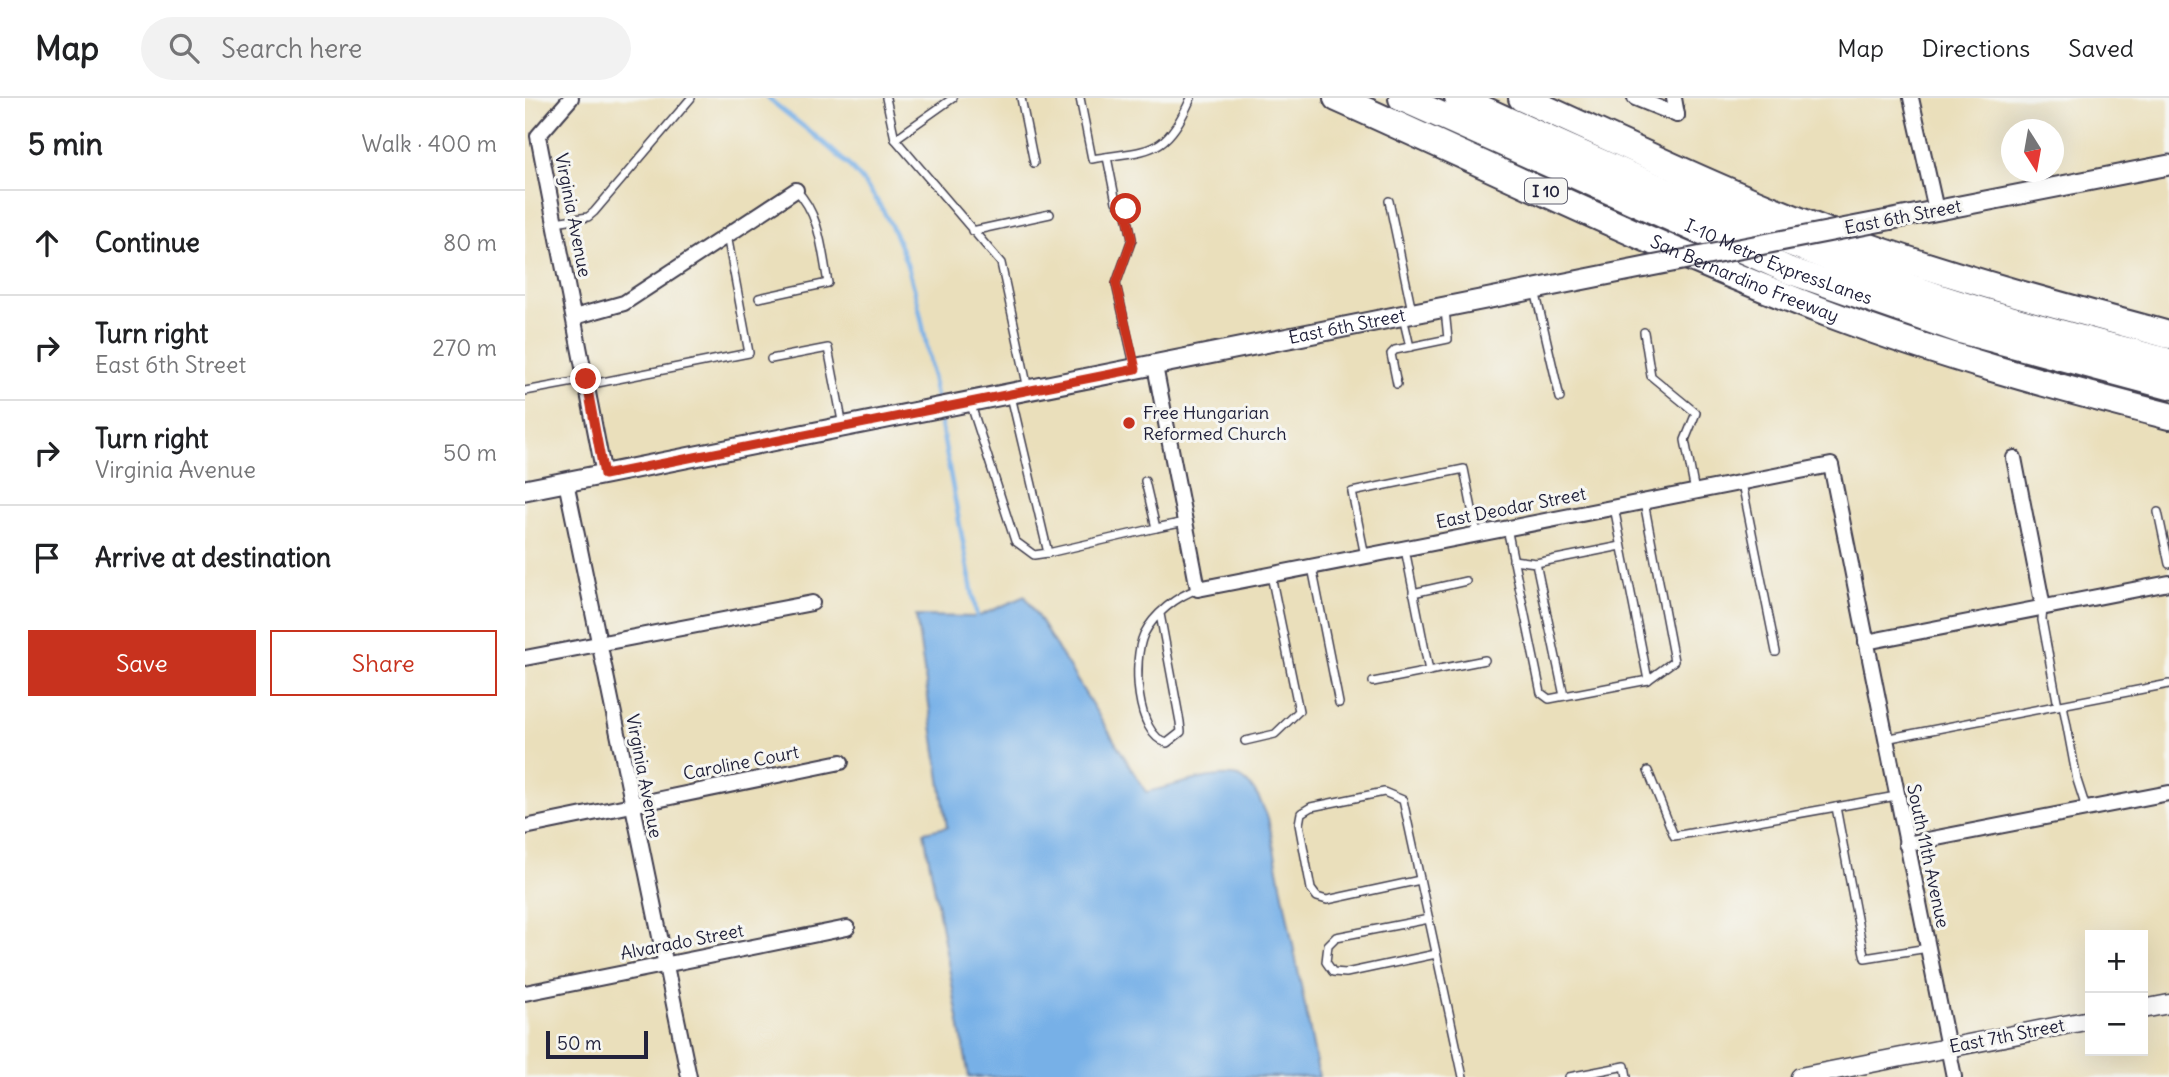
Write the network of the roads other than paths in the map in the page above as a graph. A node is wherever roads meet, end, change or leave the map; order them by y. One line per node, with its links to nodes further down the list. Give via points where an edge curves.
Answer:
1 (571, 98): 23 (street, Virginia Avenue, via 538,136)
2 (691, 98): 23 (lane, via 594,212)
3 (886, 98): 15 (lane)
4 (953, 98): 15 (lane)
5 (1021, 98): 17 (lane)
6 (1080, 98): 16 (lane, via 1092,159)
7 (1191, 98): 16 (lane, via 1177,130 1159,147)
8 (1337, 98): 29 (highway, San Bernardino Freeway / I 10, via 1754,285)
9 (1402, 98): 34 (highway, I-10 Metro ExpressLanes, via 1788,270)
10 (1458, 98): 37 (highway, I-10 Metro ExpressLanes, via 1692,204 1842,262 1946,300)
11 (1522, 98): 33 (highway, via 1857,243)
12 (1635, 98): 13 (street, via 1678,115)
13 (1674, 98)
14 (1912, 98): 21 (street)
15 (895, 139): 24 (lane)
16 (1107, 156): 39 (lane, via 1116,202 1126,209 1132,239 1116,284)
17 (1034, 163)
18 (2169, 165): 21 (main road, East 6th Street)
19 (796, 190): 25 (street); 27 (lane, via 813,214 828,283)
20 (1389, 201): 30 (lane)
21 (1936, 210): 26 (main road, East 6th Street, bridge)
22 (1050, 214): 24 (lane)
23 (555, 222): 31 (street, Virginia Avenue)
24 (972, 230): 44 (lane, via 1001,263)
25 (727, 235): 31 (street, via 624,303); 40 (lane, via 749,353)
26 (1535, 289): 28 (main road, East 6th Street); 45 (lane)
27 (759, 298)
28 (1445, 309): 30 (main road, East 6th Street); 35 (lane, via 1448,339)
29 (1833, 315): 34 (highway); 47 (highway, San Bernardino Freeway / I 10, via 2003,372)
30 (1408, 316): 35 (lane); 38 (main road, East 6th Street)
31 (574, 317): 40 (street, Virginia Avenue)
32 (1644, 332): 56 (lane, via 1651,376 1696,413 1685,440)
33 (2169, 335)
34 (1983, 337): 42 (highway, I-10 Metro ExpressLanes)
35 (1410, 347): 41 (lane, via 1391,354)
36 (771, 359): 48 (lane, via 828,348)
37 (2169, 362)
38 (1155, 366): 39 (main road, East 6th Street); 60 (street)
39 (1136, 369): 44 (main road, East 6th Street)
40 (586, 382): 43 (lane); 51 (street, Virginia Avenue)
41 (1397, 384)
42 (2169, 386)
43 (525, 391)
44 (1019, 392): 46 (main road, East 6th Street); 66 (lane)
45 (1560, 398)
46 (966, 402): 48 (main road, East 6th Street); 66 (lane, via 1015,541 1034,555)
47 (2169, 416)
48 (843, 427): 51 (main road, East 6th Street)
49 (2014, 458): 78 (street)
50 (1831, 465): 54 (street, East Deodar Street); 80 (street, South 11th Avenue)
51 (604, 475): 53 (main road, East 6th Street)
52 (1145, 481): 61 (lane)
53 (566, 482): 55 (main road, East 6th Street); 81 (street, Virginia Avenue)
54 (1742, 482): 56 (street, East Deodar Street); 82 (lane)
55 (525, 490)
56 (1695, 492): 57 (street, East Deodar Street)
57 (1644, 501): 58 (street, East Deodar Street); 86 (lane, via 1675,662)
58 (1614, 507): 62 (street, East Deodar Street); 64 (lane)
59 (2158, 512): 70 (lane)
60 (1185, 522): 61 (lane); 75 (street)
61 (1156, 528): 66 (lane)
62 (1507, 528): 63 (street, East Deodar Street); 68 (lane)
63 (1477, 535): 65 (street, East Deodar Street); 67 (lane, via 1464,469 1352,492)
64 (1621, 546): 69 (lane); 86 (lane)
65 (1405, 548): 67 (street, East Deodar Street); 76 (lane)
66 (1048, 552)
67 (1365, 556): 71 (street, East Deodar Street)
68 (1513, 560): 69 (lane); 89 (lane, via 1541,693 1549,699)
69 (1536, 563): 89 (lane)
70 (2169, 564)
71 (1311, 567): 72 (street, East Deodar Street); 90 (lane)
72 (1271, 575): 75 (street, East Deodar Street); 93 (lane, via 1299,711 1275,734)
73 (1466, 581): 76 (lane)
74 (2169, 583): 78 (street)
75 (1198, 589): 79 (lane, via 1183,594)
76 (1413, 593): 85 (lane)
77 (812, 603): 81 (street)
78 (2043, 607): 80 (street); 91 (lane)
79 (1160, 614): 79 (lane, via 1143,635 1138,688 1150,732 1167,743 1181,732 1181,722)
80 (1866, 642): 92 (street, South 11th Avenue)
81 (598, 644): 83 (street); 98 (street, Virginia Avenue)
82 (1776, 652)
83 (525, 658)
84 (1485, 660): 85 (lane)
85 (1429, 671): 87 (lane)
86 (1648, 680): 89 (lane)
87 (1373, 682)
88 (2169, 684): 91 (lane)
89 (1564, 696)
90 (1339, 703)
91 (2060, 705): 92 (lane); 100 (lane)
92 (1885, 739): 97 (street, South 11th Avenue)
93 (1245, 741)
94 (841, 762): 98 (street, Caroline Court)
95 (1648, 771): 99 (lane, via 1674,836)
96 (2169, 793): 100 (street)
97 (1896, 796): 99 (lane); 102 (street, South 11th Avenue)
98 (630, 805): 101 (street, Caroline Court); 108 (street, Virginia Avenue)
99 (1836, 807): 106 (lane, via 1865,958)
100 (2087, 809): 102 (street)
101 (525, 827)
102 (1906, 844): 106 (street, South 11th Avenue)
103 (1420, 880): 103 (lane, via 1403,800 1396,794 1384,792 1301,813 1311,889 1317,897 1327,900); 104 (lane)
104 (1429, 919): 107 (lane); 107 (lane, via 1336,937 1325,953 1326,962 1333,972 1346,973)
105 (847, 928): 108 (street, Alvarado Street)
106 (1928, 948): 113 (street, South 11th Avenue)
107 (1436, 954): 115 (lane)
108 (667, 965): 109 (street, Alvarado Street); 114 (street, Virginia Avenue)
109 (525, 993)
110 (2169, 1004): 111 (street)
111 (2148, 1008)
112 (2085, 1021): 113 (street, East 7th Street)
113 (1949, 1048): 118 (street, East 7th Street); 119 (street, South 11th Avenue)
114 (689, 1077)
115 (1463, 1077)
116 (1570, 1077): 117 (lane, via 1625,1066)
117 (1627, 1077)
118 (1800, 1077)
119 (1954, 1077)

